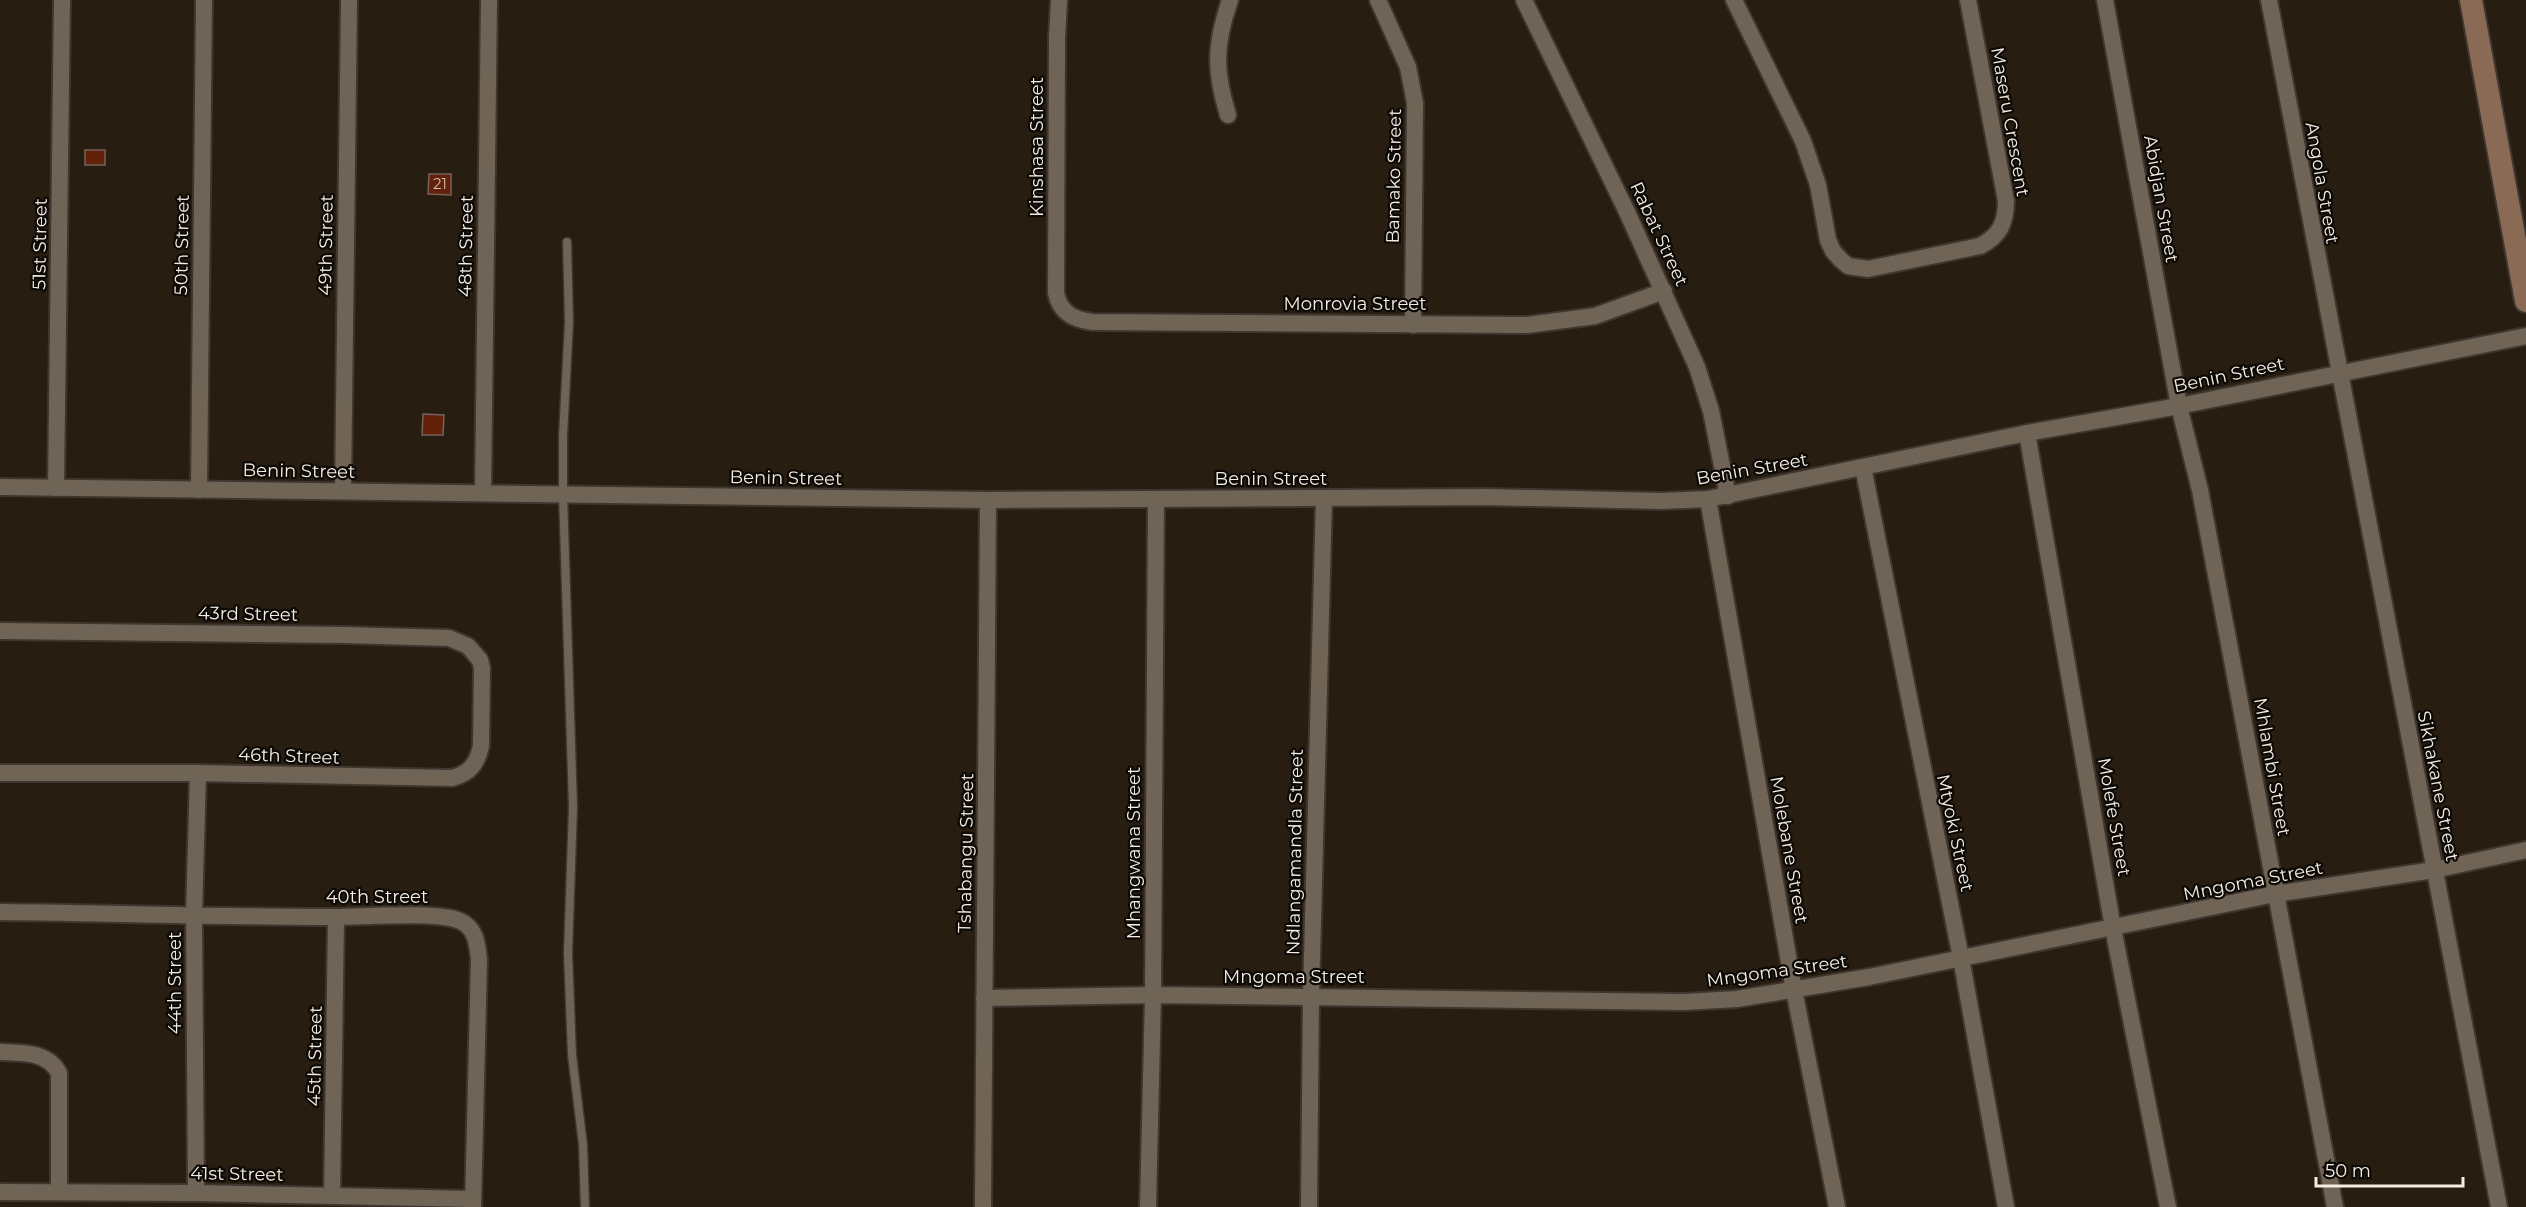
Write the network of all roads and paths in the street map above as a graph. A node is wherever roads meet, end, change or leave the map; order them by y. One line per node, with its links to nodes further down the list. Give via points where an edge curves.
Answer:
1 (62, 0): 26 (street, 51st Street)
2 (204, 0): 27 (street, 50th Street)
3 (349, 0): 28 (street, 49th Street)
4 (489, 0): 29 (street, 48th Street)
5 (1059, 0): 17 (street, Kinshasa Street)
6 (1230, 0): 14 (street, via 1217,51 1221,93)
7 (1378, 0): 19 (street, Bamako Street, via 1408,67 1415,103)
8 (1524, 0): 16 (street, Rabat Street)
9 (1734, 0): 10 (street, Maseru Crescent, via 1803,141 1833,251 1848,266 1868,268 1980,246 2002,227 2006,201)
10 (1968, 0)
11 (2104, 0): 22 (street, Abidjan Street)
12 (2269, 0): 21 (street, Angola Street)
13 (2471, 0): 18 (street)
14 (1228, 116)
15 (567, 242): 30 (lane)
16 (1664, 291): 19 (street, Monrovia Street, via 1578,320 1527,325); 31 (street, Rabat Street, via 1698,366 1712,411)
17 (1056, 293): 19 (street, Monrovia Street, via 1065,313 1081,321)
18 (2526, 301)
19 (1413, 325)
20 (2526, 336): 21 (street, Benin Street)
21 (2337, 372): 22 (street, Benin Street); 41 (street, Sikhakane Street)
22 (2179, 406): 23 (street, Benin Street); 42 (street, Mhlambi Street, via 2200,490)
23 (2027, 433): 24 (street, Benin Street); 46 (street, Molefe Street)
24 (1863, 467): 31 (street, Benin Street); 47 (street, Mtyoki Street)
25 (0, 487): 26 (street, Benin Street)
26 (57, 488): 27 (street, Benin Street)
27 (200, 490): 28 (street, Benin Street)
28 (343, 491): 29 (street, Benin Street)
29 (483, 493): 30 (street, Benin Street)
30 (563, 494): 35 (street, Benin Street); 58 (lane, via 573,807 568,954 572,1055 584,1146)
31 (1728, 496): 34 (street, Benin Street)
32 (1324, 498): 33 (street, Benin Street); 34 (street, Benin Street); 50 (street, Ndlangamandla Street)
33 (1156, 499): 35 (street, Benin Street); 49 (street, Mhangwana Street)
34 (1708, 499): 48 (street, Molebane Street)
35 (988, 500): 51 (street, Tshabangu Street)
36 (0, 631): 37 (street, 43rd Street, via 449,638 468,646)
37 (482, 668): 38 (street, 46th Street, via 481,746 472,768 462,775 428,779)
38 (198, 772): 39 (street, 46th Street); 44 (street, 44th Street)
39 (0, 773)
40 (2526, 850): 41 (street, Mngoma Street)
41 (2434, 870): 42 (street, Mngoma Street); 66 (street, Sikhakane Street)
42 (2275, 894): 46 (street, Mngoma Street); 65 (street, Mhlambi Street)
43 (0, 912): 44 (street, 40th Street)
44 (194, 915): 45 (street, 40th Street); 55 (street, 44th Street)
45 (336, 918): 56 (street, 45th Street); 57 (street, 40th Street, via 448,917 469,926 475,935 478,959)
46 (2113, 928): 47 (street, Mngoma Street); 64 (street, Molefe Street)
47 (1961, 958): 48 (street, Mngoma Street); 63 (street, Mtyoki Street)
48 (1794, 990): 50 (street, Mngoma Street, via 1713,1001); 62 (street, Molebane Street)
49 (1154, 995): 50 (street, Mngoma Street); 51 (street, Mngoma Street); 60 (street, Mhangwana Street)
50 (1311, 996): 61 (street, Ndlangamandla Street)
51 (984, 998): 59 (street, Tshabangu Street)
52 (0, 1052): 54 (street, via 35,1054 55,1064 59,1073)
53 (0, 1192): 54 (street, 41st Street)
54 (59, 1192): 55 (street, 41st Street)
55 (196, 1193): 56 (street, 41st Street)
56 (332, 1196): 57 (street, 41st Street)
57 (473, 1203)
58 (585, 1207)
59 (983, 1207)
60 (1148, 1207)
61 (1309, 1207)
62 (1837, 1207)
63 (2006, 1207)
64 (2168, 1207)
65 (2335, 1207)
66 (2499, 1207)

